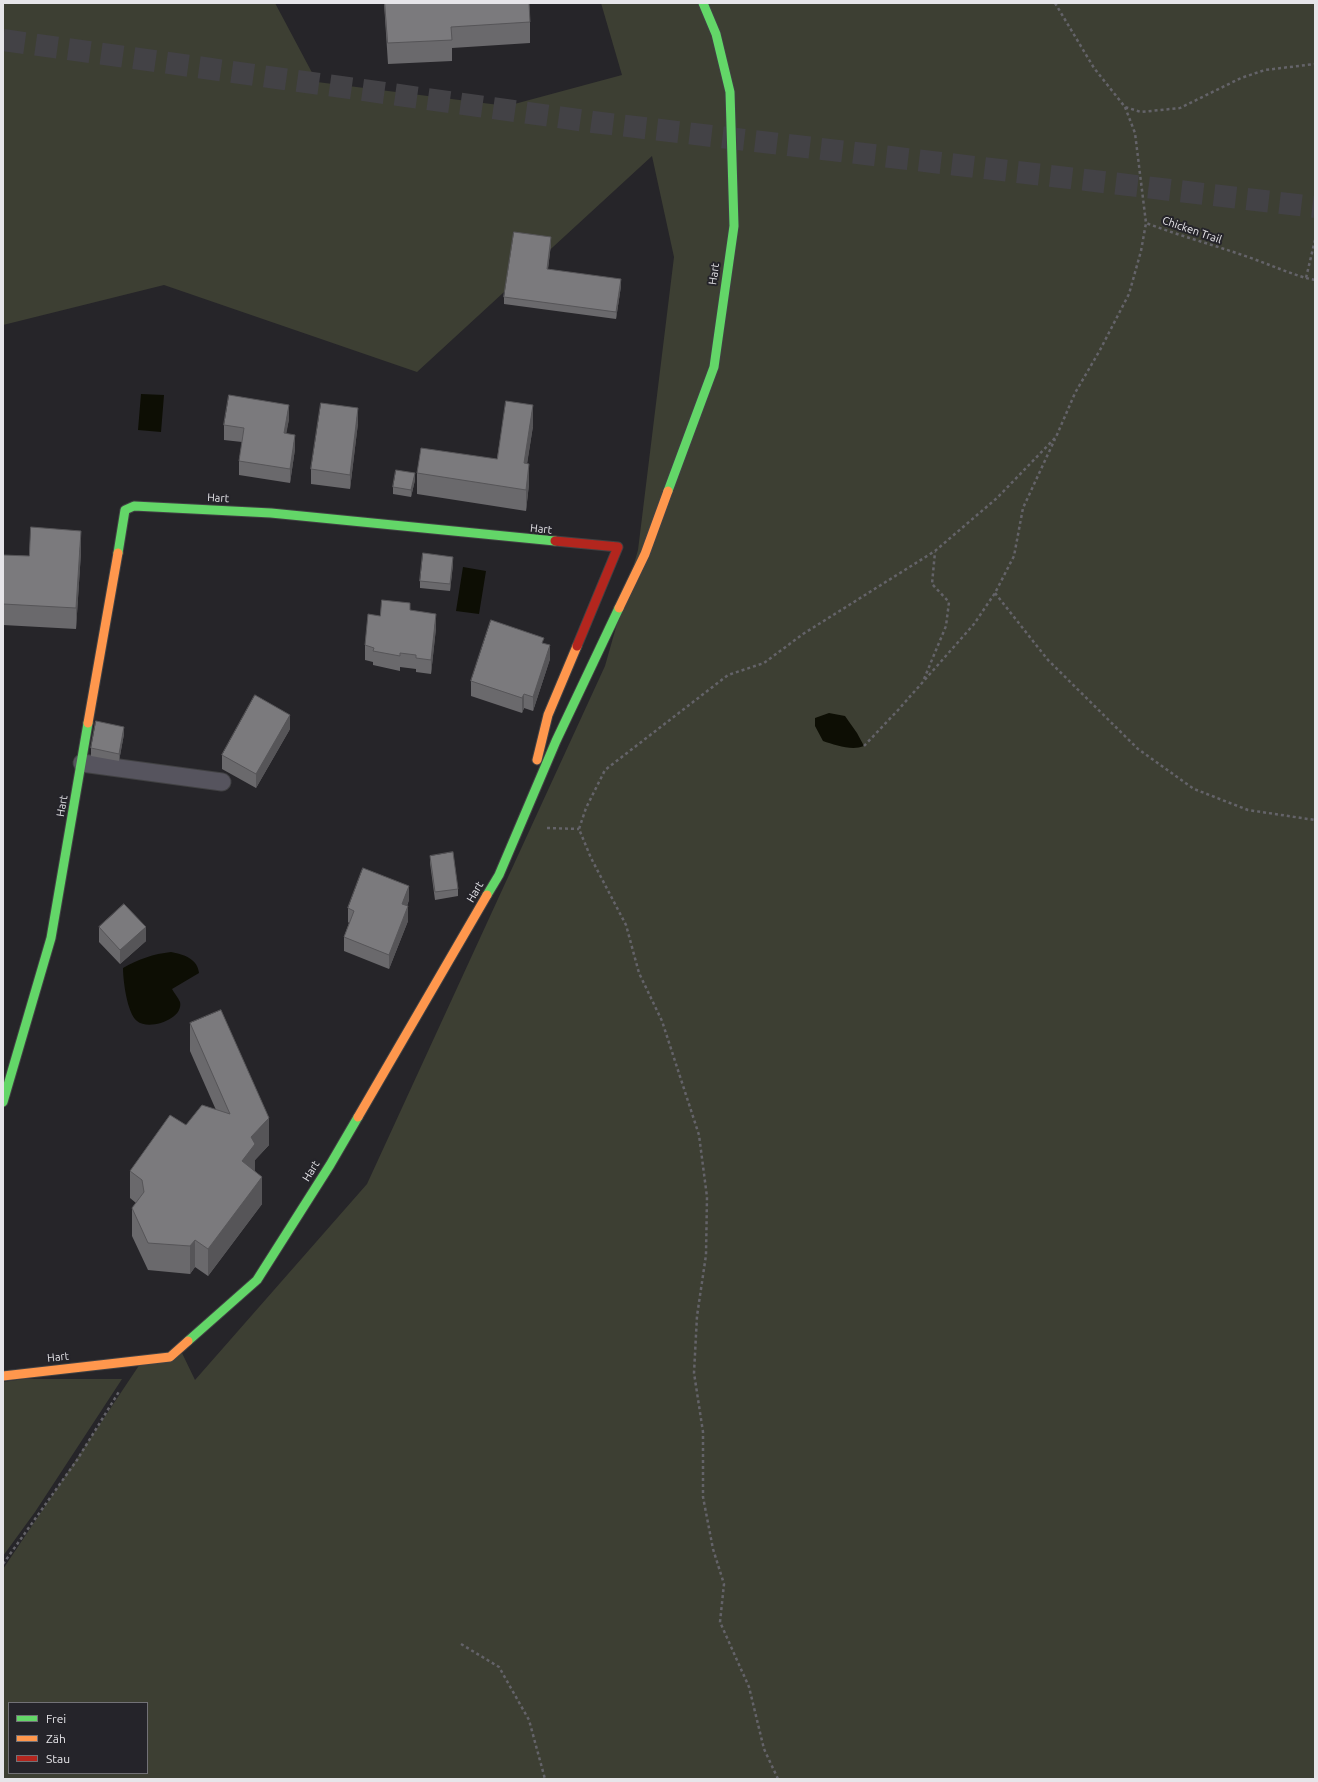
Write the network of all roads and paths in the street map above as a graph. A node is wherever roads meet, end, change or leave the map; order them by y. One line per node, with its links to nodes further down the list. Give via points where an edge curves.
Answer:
1 (703, 3): 17 (street, Hart, via 716,34 730,92 734,226 714,367 645,554 556,742)
2 (1055, 3): 4 (path, Chicken Trail, via 1094,68)
3 (1315, 64): 4 (path, via 1265,70 1240,78 1180,108 1141,112)
4 (1125, 107): 5 (path, Chicken Trail, via 1135,133)
5 (1146, 223): 7 (path, Chicken Trail); 9 (path, via 1129,294 1075,393)
6 (1315, 240): 7 (path)
7 (1306, 278): 8 (path, Chicken Trail)
8 (1315, 280)
9 (1056, 437): 10 (path, via 997,498); 11 (path, via 1023,508 1014,556)
10 (935, 551): 12 (path, via 932,584 949,602 946,626); 24 (path, via 803,634 764,663 728,675 645,738 605,770 586,808 579,829 626,925 639,973 662,1021 699,1136 707,1197 706,1255 697,1316 694,1373 703,1432 703,1496 713,1549 724,1584 720,1622 749,1687 764,1749)
11 (995, 593): 12 (path, via 974,624); 16 (path, via 1048,660 1138,749 1194,789 1248,810)
12 (923, 681): 13 (path)
13 (864, 746)
14 (82, 764): 15 (lane); 17 (street, Hart, via 125,510 134,506 272,513 618,547 548,715); 18 (street, Hart, via 51,938)
15 (222, 782)
16 (1315, 820)
17 (520, 825): 19 (street, Hart, via 499,875 330,1165 257,1280 170,1357)
18 (3, 1102)
19 (138, 1360): 20 (street, Hart); 21 (path, via 77,1460)
20 (3, 1376)
21 (3, 1564)
22 (461, 1644): 23 (path, via 499,1667 528,1720)
23 (545, 1779)
24 (778, 1779)

